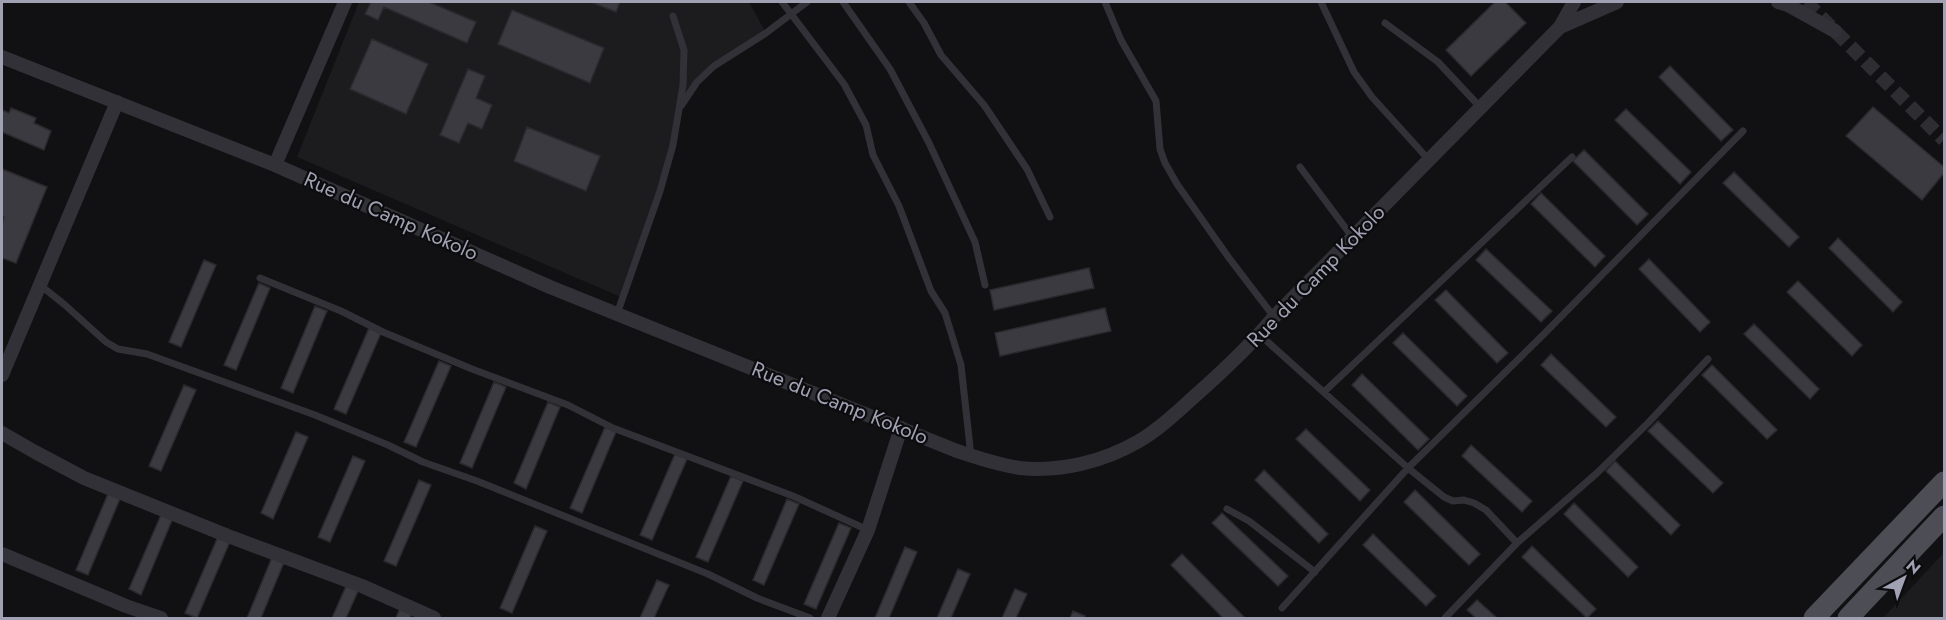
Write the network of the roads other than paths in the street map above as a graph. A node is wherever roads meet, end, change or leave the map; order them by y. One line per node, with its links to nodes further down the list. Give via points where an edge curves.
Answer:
1 (345, 2): 23 (street)
2 (782, 2): 11 (lane)
3 (807, 2): 11 (lane)
4 (843, 2): 29 (lane, via 890,69 928,142 975,242)
5 (909, 2): 25 (lane, via 941,55 984,105 1027,169)
6 (1105, 2): 31 (lane, via 1121,40 1156,101 1165,163)
7 (1322, 2): 22 (lane, via 1354,72)
8 (1574, 2): 14 (street, Rue du Camp Kokolo)
9 (1617, 2): 14 (street, Rue du Camp Kokolo)
10 (1778, 2): 15 (street)
11 (790, 13): 18 (lane, via 714,66); 38 (lane, via 844,84 866,125 873,154 899,206 931,291 945,313 961,365)
12 (673, 16): 18 (lane, via 684,50)
13 (1385, 23): 19 (lane, via 1438,62)
14 (1560, 27): 19 (street, Rue du Camp Kokolo)
15 (1835, 31)
16 (2, 57): 17 (street, Rue du Camp Kokolo)
17 (117, 102): 23 (street, Rue du Camp Kokolo); 28 (street)
18 (679, 108): 30 (lane, via 660,191)
19 (1481, 108): 22 (street, Rue du Camp Kokolo)
20 (1743, 131): 39 (lane)
21 (1572, 157): 35 (lane)
22 (1430, 160): 26 (street, Rue du Camp Kokolo)
23 (274, 165): 30 (street, Rue du Camp Kokolo)
24 (1300, 167): 26 (lane)
25 (1050, 217)
26 (1353, 238): 31 (street, Rue du Camp Kokolo)
27 (260, 278): 43 (lane, via 472,369 568,405 613,428 793,496)
28 (39, 285): 34 (street); 50 (lane, via 118,349 147,354 315,415)
29 (985, 285)
30 (617, 314): 36 (street, Rue du Camp Kokolo)
31 (1274, 317): 32 (street, Rue du Camp Kokolo)
32 (1260, 335): 35 (lane); 38 (street, Rue du Camp Kokolo, via 1157,429 1103,458 1046,468 1019,467)
33 (1708, 358): 44 (lane, via 1606,465)
34 (2, 375)
35 (1324, 393): 39 (lane)
36 (901, 428): 38 (street, Rue du Camp Kokolo); 43 (street)
37 (2, 432): 49 (street, via 84,478)
38 (971, 456)
39 (1408, 468): 44 (lane, via 1444,497 1474,503 1486,510); 46 (lane)
40 (1944, 482): 53 (main road)
41 (1227, 509): 46 (lane, via 1249,521)
42 (1944, 516): 54 (main road)
43 (868, 530): 51 (street)
44 (1517, 543): 52 (lane)
45 (2, 554): 48 (street)
46 (1315, 572): 47 (lane)
47 (1282, 608)
48 (161, 618)
49 (434, 618)
50 (810, 618)
51 (828, 618)
52 (1445, 618)
53 (1814, 618)
54 (1848, 618)

